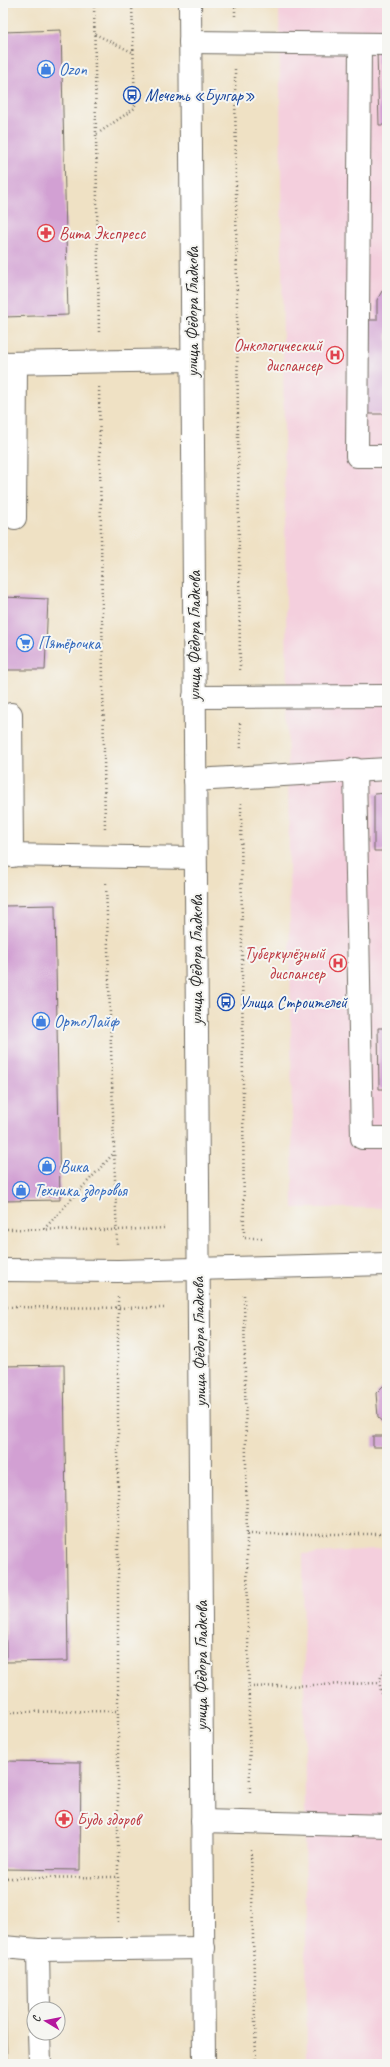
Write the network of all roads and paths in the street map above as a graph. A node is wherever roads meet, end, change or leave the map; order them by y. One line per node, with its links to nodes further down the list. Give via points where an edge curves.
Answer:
1 (94, 3): 5 (path)
2 (132, 3): 10 (path)
3 (190, 3): 7 (street, улица Фёдора Гладкова)
4 (235, 3): 6 (path)
5 (95, 34): 10 (path); 11 (path)
6 (235, 41): 7 (street); 8 (street); 19 (path)
7 (190, 42): 12 (street, улица Фёдора Гладкова)
8 (360, 44): 9 (street); 15 (street, via 357,456)
9 (387, 44)
10 (134, 52): 11 (path, via 135,108)
11 (96, 134): 13 (path)
12 (192, 360): 13 (street); 18 (street, улица Фёдора Гладкова)
13 (99, 362): 14 (street); 26 (path)
14 (10, 363): 16 (street)
15 (387, 456)
16 (15, 518)
17 (387, 696): 19 (street)
18 (194, 697): 19 (street); 24 (street, улица Фёдора Гладкова)
19 (240, 697): 23 (path)
20 (11, 714): 25 (street)
21 (355, 769): 22 (street); 23 (street); 28 (street, via 362,1138)
22 (387, 769)
23 (241, 777): 24 (street); 34 (path)
24 (195, 780): 27 (street, улица Фёдора Гладкова)
25 (7, 856): 26 (street)
26 (106, 858): 27 (street); 29 (path)
27 (195, 858): 36 (street, улица Фёдора Гладкова)
28 (387, 1138)
29 (115, 1153): 32 (path); 33 (path)
30 (165, 1228): 33 (path)
31 (3, 1229): 32 (path)
32 (44, 1229): 33 (path)
33 (117, 1230): 38 (path)
34 (244, 1238)
35 (387, 1264): 36 (street, улица Фёдора Гладкова)
36 (198, 1268): 38 (street, улица Фёдора Гладкова); 51 (street, улица Фёдора Гладкова)
37 (3, 1270): 38 (street, улица Фёдора Гладкова)
38 (118, 1271): 42 (path)
39 (244, 1295): 43 (path)
40 (3, 1307): 42 (path)
41 (167, 1308): 42 (path)
42 (118, 1309): 49 (path)
43 (247, 1534): 44 (path); 47 (path)
44 (387, 1534)
45 (387, 1667): 46 (path, via 381,1675)
46 (380, 1684): 47 (path); 48 (path)
47 (249, 1687): 52 (path)
48 (387, 1700)
49 (118, 1711): 50 (path); 54 (path)
50 (3, 1712)
51 (202, 1821): 52 (street); 57 (street, улица Фёдора Гладкова)
52 (250, 1821): 53 (street); 64 (path)
53 (387, 1826)
54 (118, 1877): 55 (path); 59 (path)
55 (3, 1878)
56 (3, 1947): 58 (street)
57 (204, 1948): 59 (street); 63 (street, улица Фёдора Гладкова)
58 (38, 1950): 59 (street); 60 (street)
59 (118, 1950)
60 (39, 2001)
61 (39, 2041): 62 (street)
62 (40, 2064)
63 (204, 2064)
64 (256, 2064)

